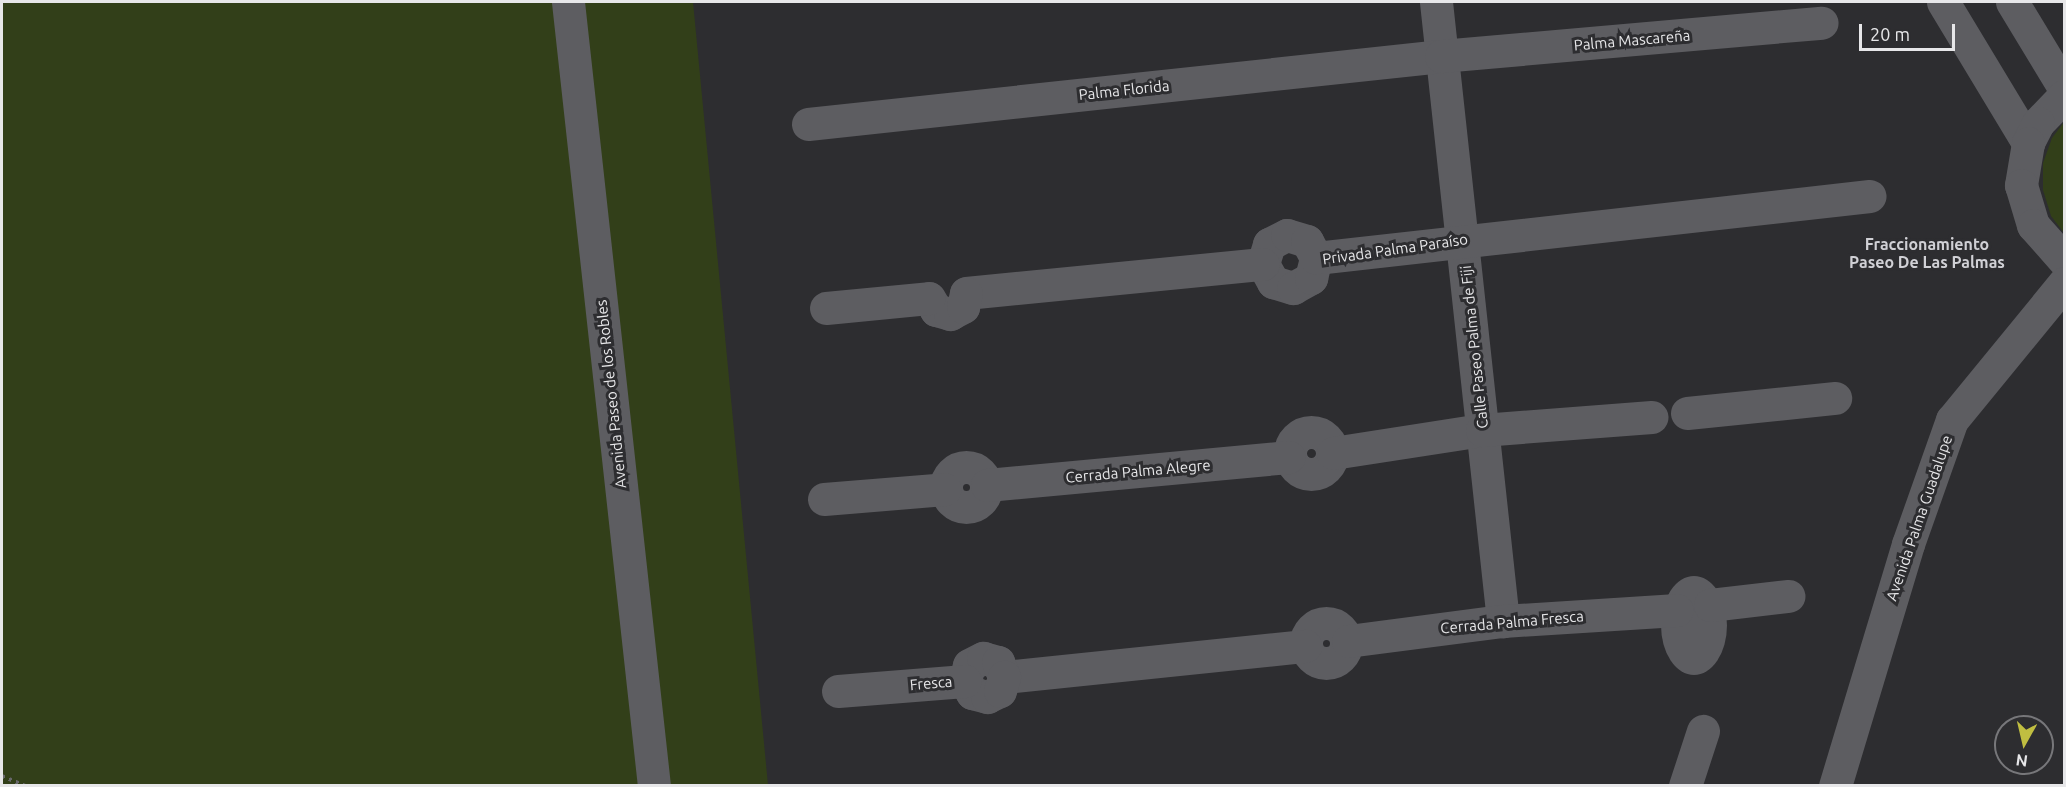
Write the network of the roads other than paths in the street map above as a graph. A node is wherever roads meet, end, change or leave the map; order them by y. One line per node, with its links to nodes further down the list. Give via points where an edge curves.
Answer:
1 (568, 2): 24 (street, Avenida Paseo de los Robles)
2 (1436, 2): 6 (street, Calle Paseo Palma de Fiji)
3 (1943, 2): 10 (street)
4 (2012, 2): 7 (street)
5 (1822, 23): 6 (street, Palma Mascareña)
6 (1441, 56): 9 (street, Palma Florida); 12 (street, Calle Paseo Palma de Fiji)
7 (2064, 88)
8 (2064, 96): 10 (street, via 2038,123)
9 (808, 124)
10 (2028, 143): 13 (street, via 2022,164 2025,206 2045,242)
11 (1870, 196): 12 (street, Privada Palma Paraíso)
12 (1463, 239): 15 (street, Privada Palma Paraíso, via 1316,258 1307,241 1287,235 1269,244 1263,264 966,292 959,281 945,278 933,285 929,298); 17 (street, Calle Paseo Palma de Fiji)
13 (2064, 260)
14 (2064, 284): 26 (street, Avenida Palma Guadalupe, via 1952,420 1908,544)
15 (826, 308)
16 (1835, 398): 17 (street, Cerrada Palma Alegre, via 1687,412 1680,401 1667,398 1656,405 1653,417)
17 (1482, 430): 18 (street, Cerrada Palma Alegre, via 1333,453 1328,467 1313,475 1298,471 1289,457 987,485 979,471 964,466 950,474 945,489); 20 (street, Calle Paseo Palma de Fiji)
18 (824, 499)
19 (1788, 596): 20 (street, Cerrada Palma Fresca, via 1710,605 1703,595 1691,592 1680,598 1677,610)
20 (1503, 621): 21 (street, Cerrada Palma Fresca, via 1348,641 1340,626 1324,621 1309,630 1305,646 1004,677 998,662 982,658 969,665)
21 (965, 681): 22 (street, Fresca)
22 (838, 691)
23 (1703, 731): 25 (street)
24 (654, 786)
25 (1685, 786)
26 (1834, 786)

